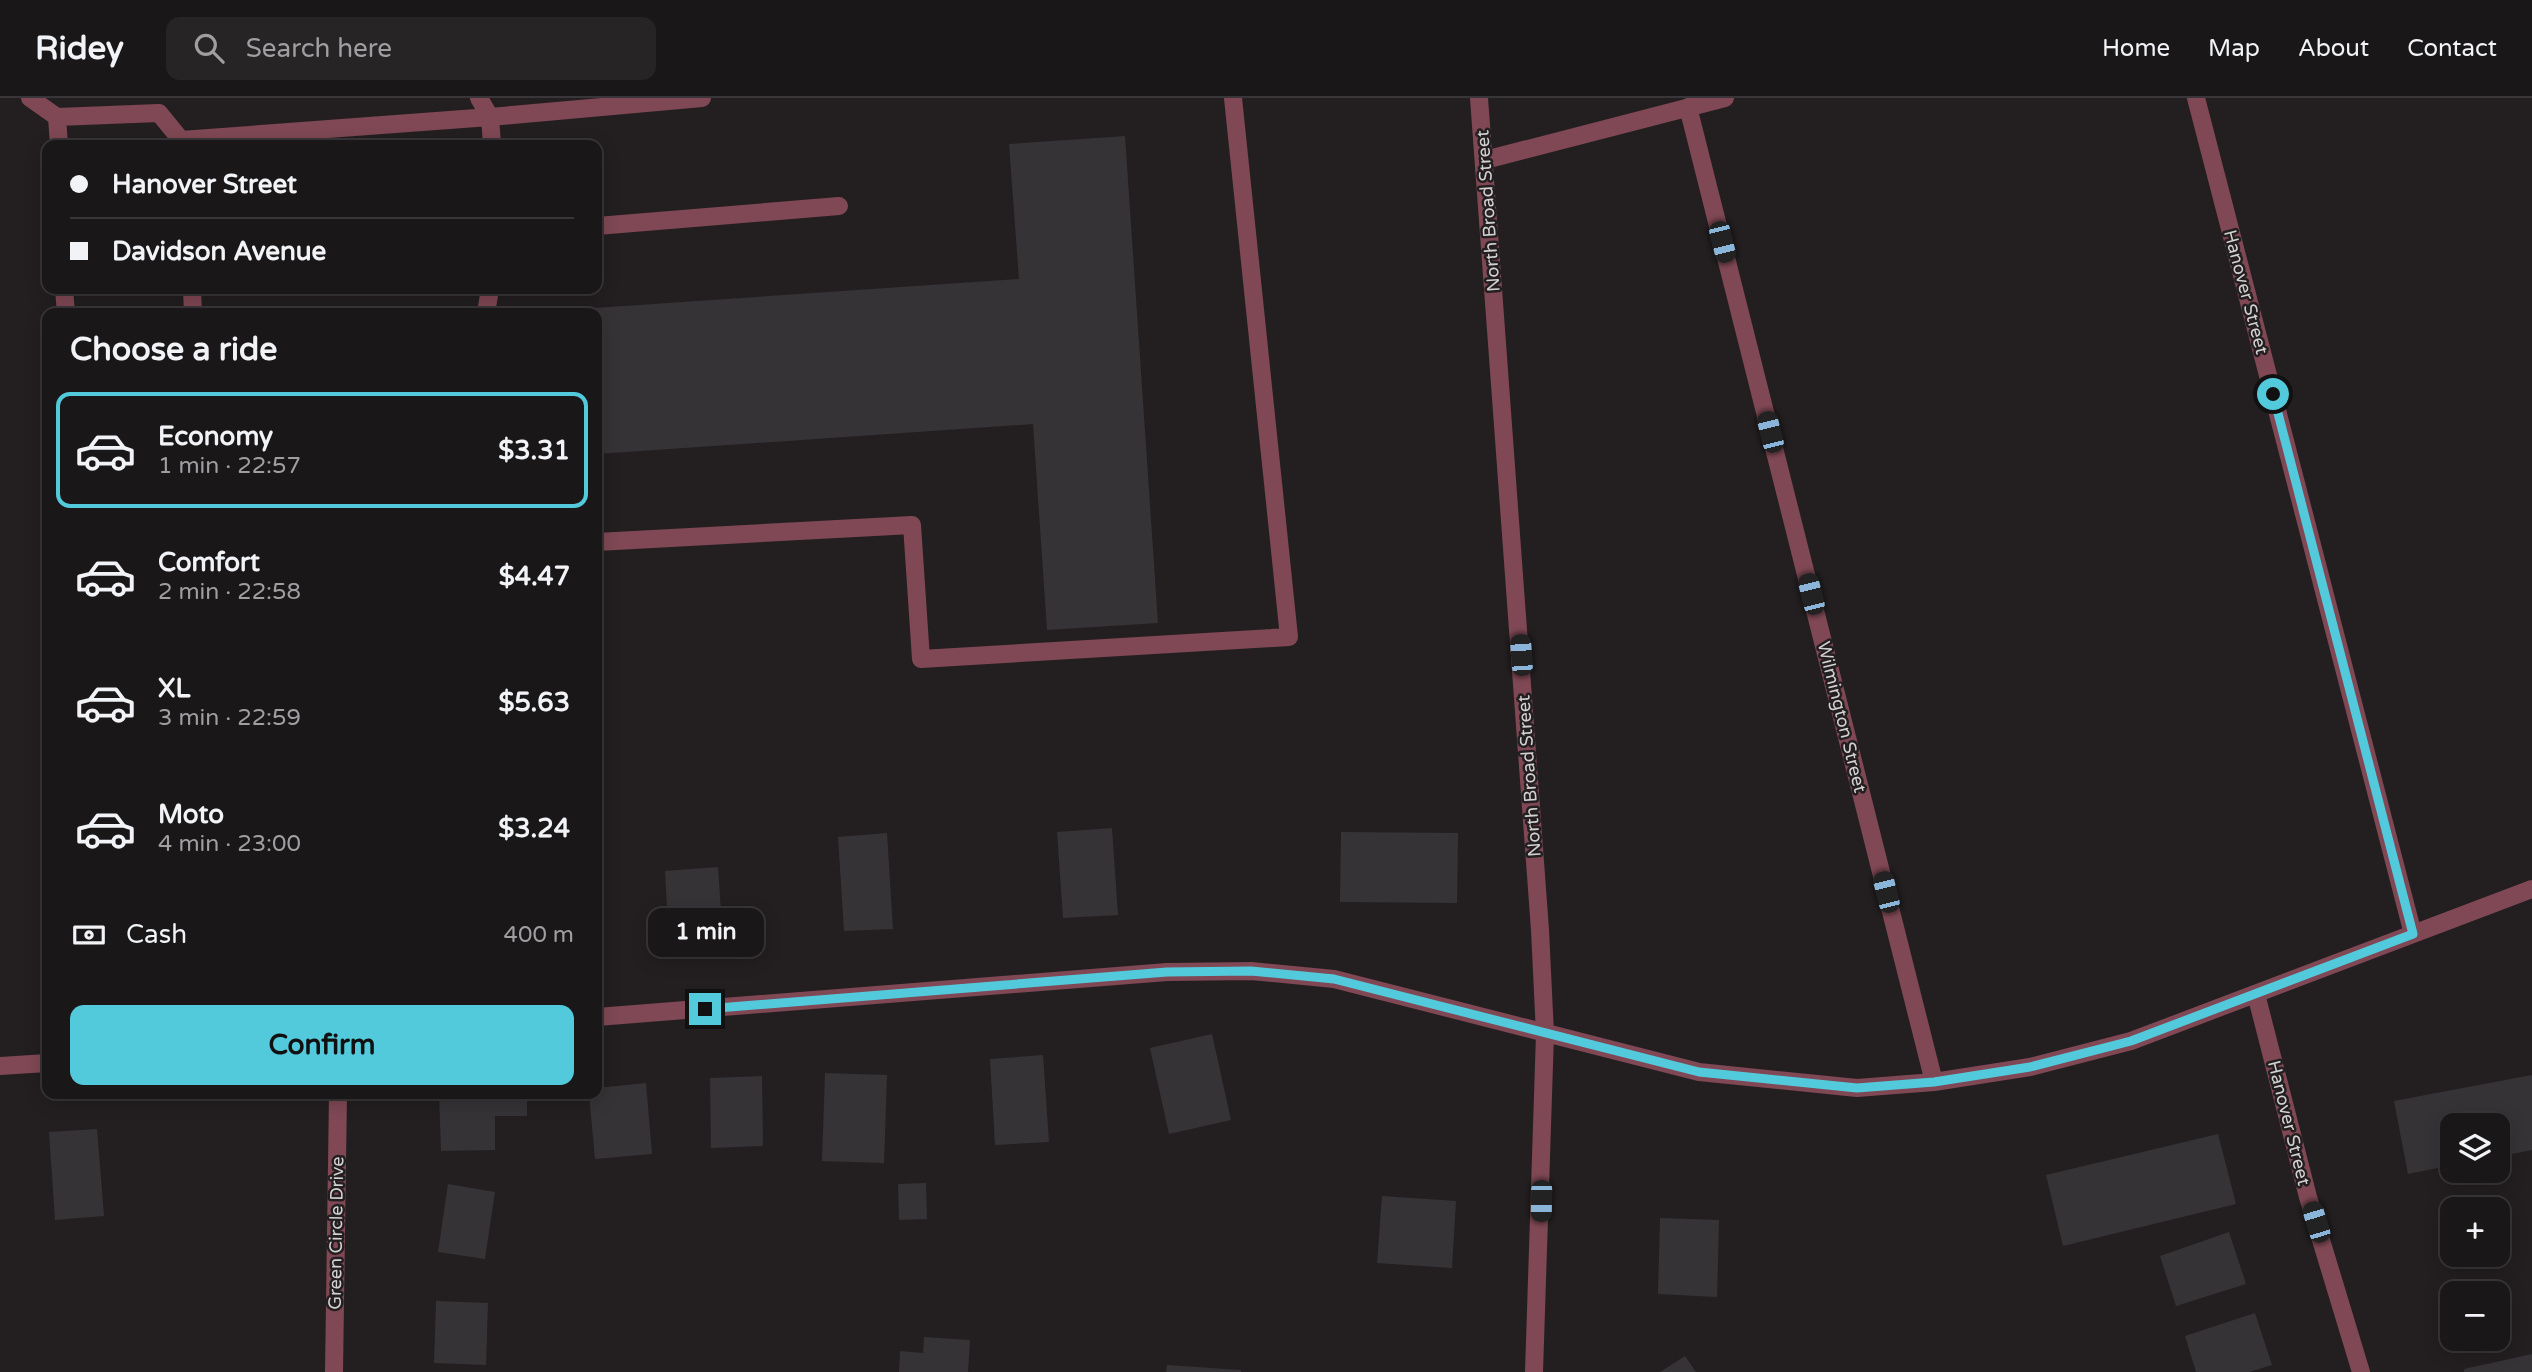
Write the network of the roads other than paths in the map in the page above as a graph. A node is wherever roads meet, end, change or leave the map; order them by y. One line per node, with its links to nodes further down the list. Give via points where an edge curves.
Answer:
1 (30, 98): 10 (street)
2 (480, 98): 11 (street)
3 (702, 98): 11 (street)
4 (1233, 98): 19 (street, via 1289,637 921,659 912,525)
5 (1479, 98): 16 (street, North Broad Street)
6 (1726, 98): 9 (street)
7 (2196, 98): 21 (street, Hanover Street)
8 (158, 105): 10 (street); 13 (street)
9 (1688, 107): 16 (street); 27 (street, Wilmington Street)
10 (57, 117): 12 (street)
11 (490, 117): 14 (street); 15 (street)
12 (58, 140)
13 (179, 140)
14 (217, 140)
15 (492, 140)
16 (1485, 160): 24 (street, North Broad Street)
17 (839, 206): 18 (street)
18 (602, 226)
19 (602, 542)
20 (2532, 889): 21 (street)
21 (2413, 934): 22 (street)
22 (2256, 994): 27 (street, via 2131,1041 2030,1067); 31 (street, Hanover Street, via 2308,1197)
23 (602, 1017): 24 (street, via 1167,972 1251,971 1334,979)
24 (1545, 1034): 27 (street, via 1699,1072 1857,1088); 30 (street, North Broad Street)
25 (42, 1063): 26 (street)
26 (0, 1066)
27 (1934, 1082)
28 (338, 1099): 29 (street, Green Circle Drive)
29 (334, 1372)
30 (1534, 1372)
31 (2361, 1372)

